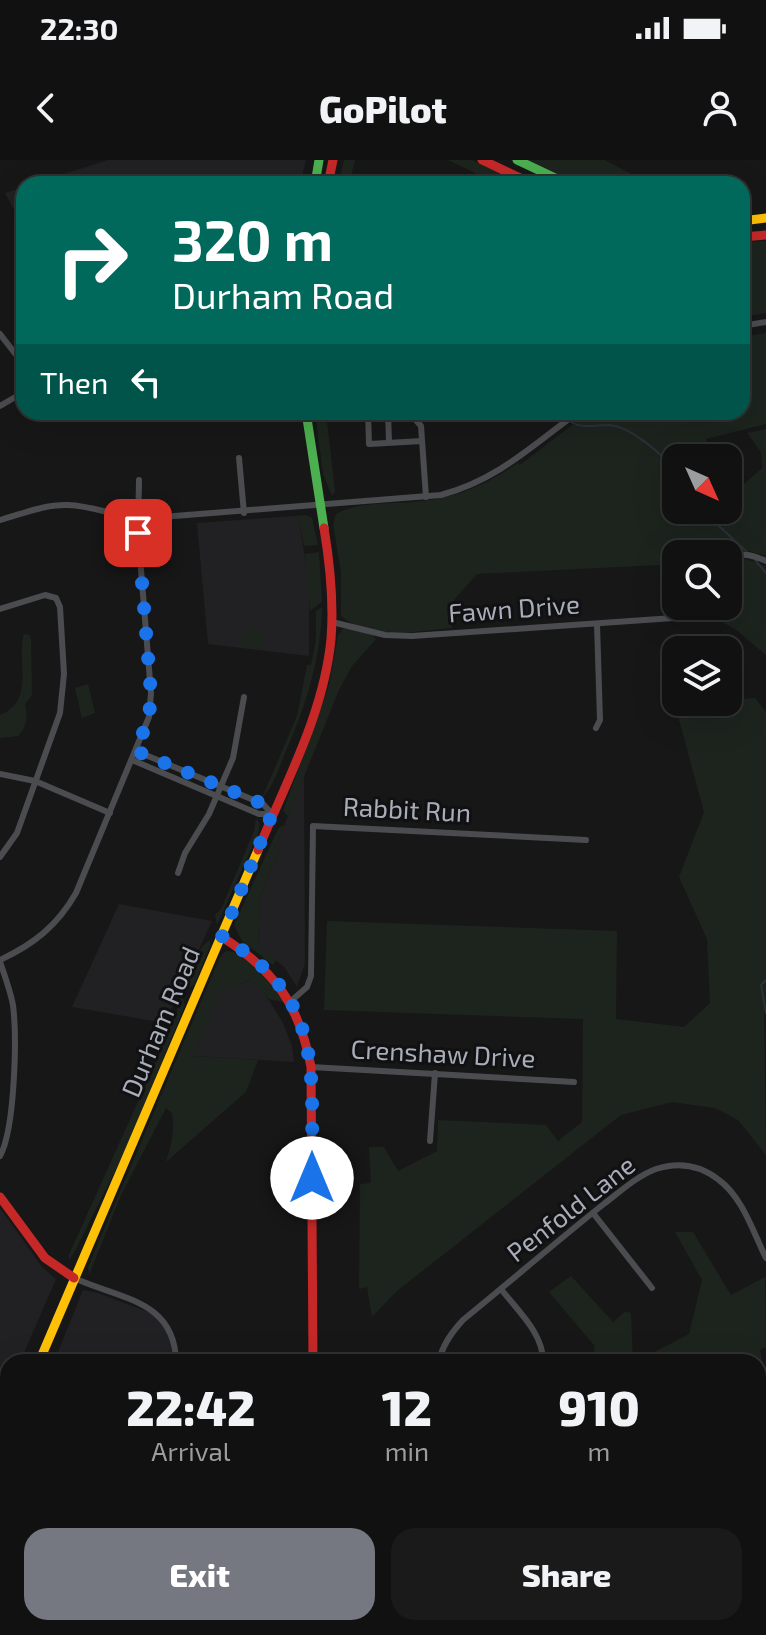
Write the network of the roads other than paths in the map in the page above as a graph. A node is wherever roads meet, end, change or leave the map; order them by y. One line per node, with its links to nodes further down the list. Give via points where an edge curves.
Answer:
1 (482, 160): 3 (main road)
2 (517, 160): 4 (main road)
3 (516, 176)
4 (551, 176)
5 (0, 334): 6 (street)
6 (16, 355)
7 (307, 420): 17 (main road, Durham Road)
8 (368, 420): 13 (street, via 369,444)
9 (388, 420): 13 (street)
10 (416, 420): 12 (street)
11 (567, 420): 16 (street, via 483,481)
12 (422, 441): 13 (street); 16 (street)
13 (389, 442)
14 (239, 458): 18 (street)
15 (139, 480): 19 (street)
16 (426, 497): 17 (street)
17 (322, 506): 18 (street); 25 (main road, Durham Road)
18 (244, 513): 19 (street)
19 (139, 519): 20 (street, via 66,504); 29 (street, via 151,694)
20 (0, 520)
21 (742, 554): 22 (street)
22 (766, 561)
23 (0, 609): 32 (street, via 45,595 56,598 60,607 62,698)
24 (662, 619): 26 (street, Fawn Drive)
25 (332, 622): 26 (street, Fawn Drive, via 391,636); 36 (main road, Durham Road, via 316,704)
26 (597, 624): 28 (street)
27 (244, 697): 33 (street, via 233,758)
28 (596, 728)
29 (136, 751): 30 (street); 33 (street)
30 (132, 760): 34 (street); 35 (street)
31 (0, 774): 32 (street)
32 (35, 781): 35 (street); 38 (street, via 17,833)
33 (221, 787): 34 (street); 36 (street, via 263,804)
34 (217, 796): 36 (street, via 259,814); 39 (street)
35 (110, 813): 41 (street, via 64,914 40,938)
36 (272, 814): 40 (main road, Durham Road)
37 (586, 840): 42 (street, Rabbit Run, via 313,826 311,976)
38 (0, 857)
39 (178, 873)
40 (222, 937): 42 (main road, via 258,962); 51 (main road, Durham Road)
41 (0, 961): 47 (street, via 14,1025 8,1137)
42 (291, 1001): 43 (main road, via 304,1027)
43 (311, 1067): 44 (street, Crenshaw Drive); 56 (main road)
44 (435, 1073): 45 (street, Crenshaw Drive); 46 (street)
45 (574, 1082)
46 (430, 1141)
47 (0, 1156)
48 (0, 1197): 51 (main road, via 45,1258)
49 (593, 1213): 50 (street, Penfold Lane, via 653,1170 695,1167 732,1192); 52 (street); 53 (street, Penfold Lane)
50 (766, 1258)
51 (74, 1278): 54 (main road, Durham Road); 55 (street, via 158,1314 173,1335)
52 (652, 1288)
53 (501, 1289): 57 (street, Penfold Lane, via 463,1320); 58 (street, via 533,1331)
54 (42, 1354)
55 (175, 1354)
56 (313, 1354)
57 (441, 1354)
58 (543, 1354)

